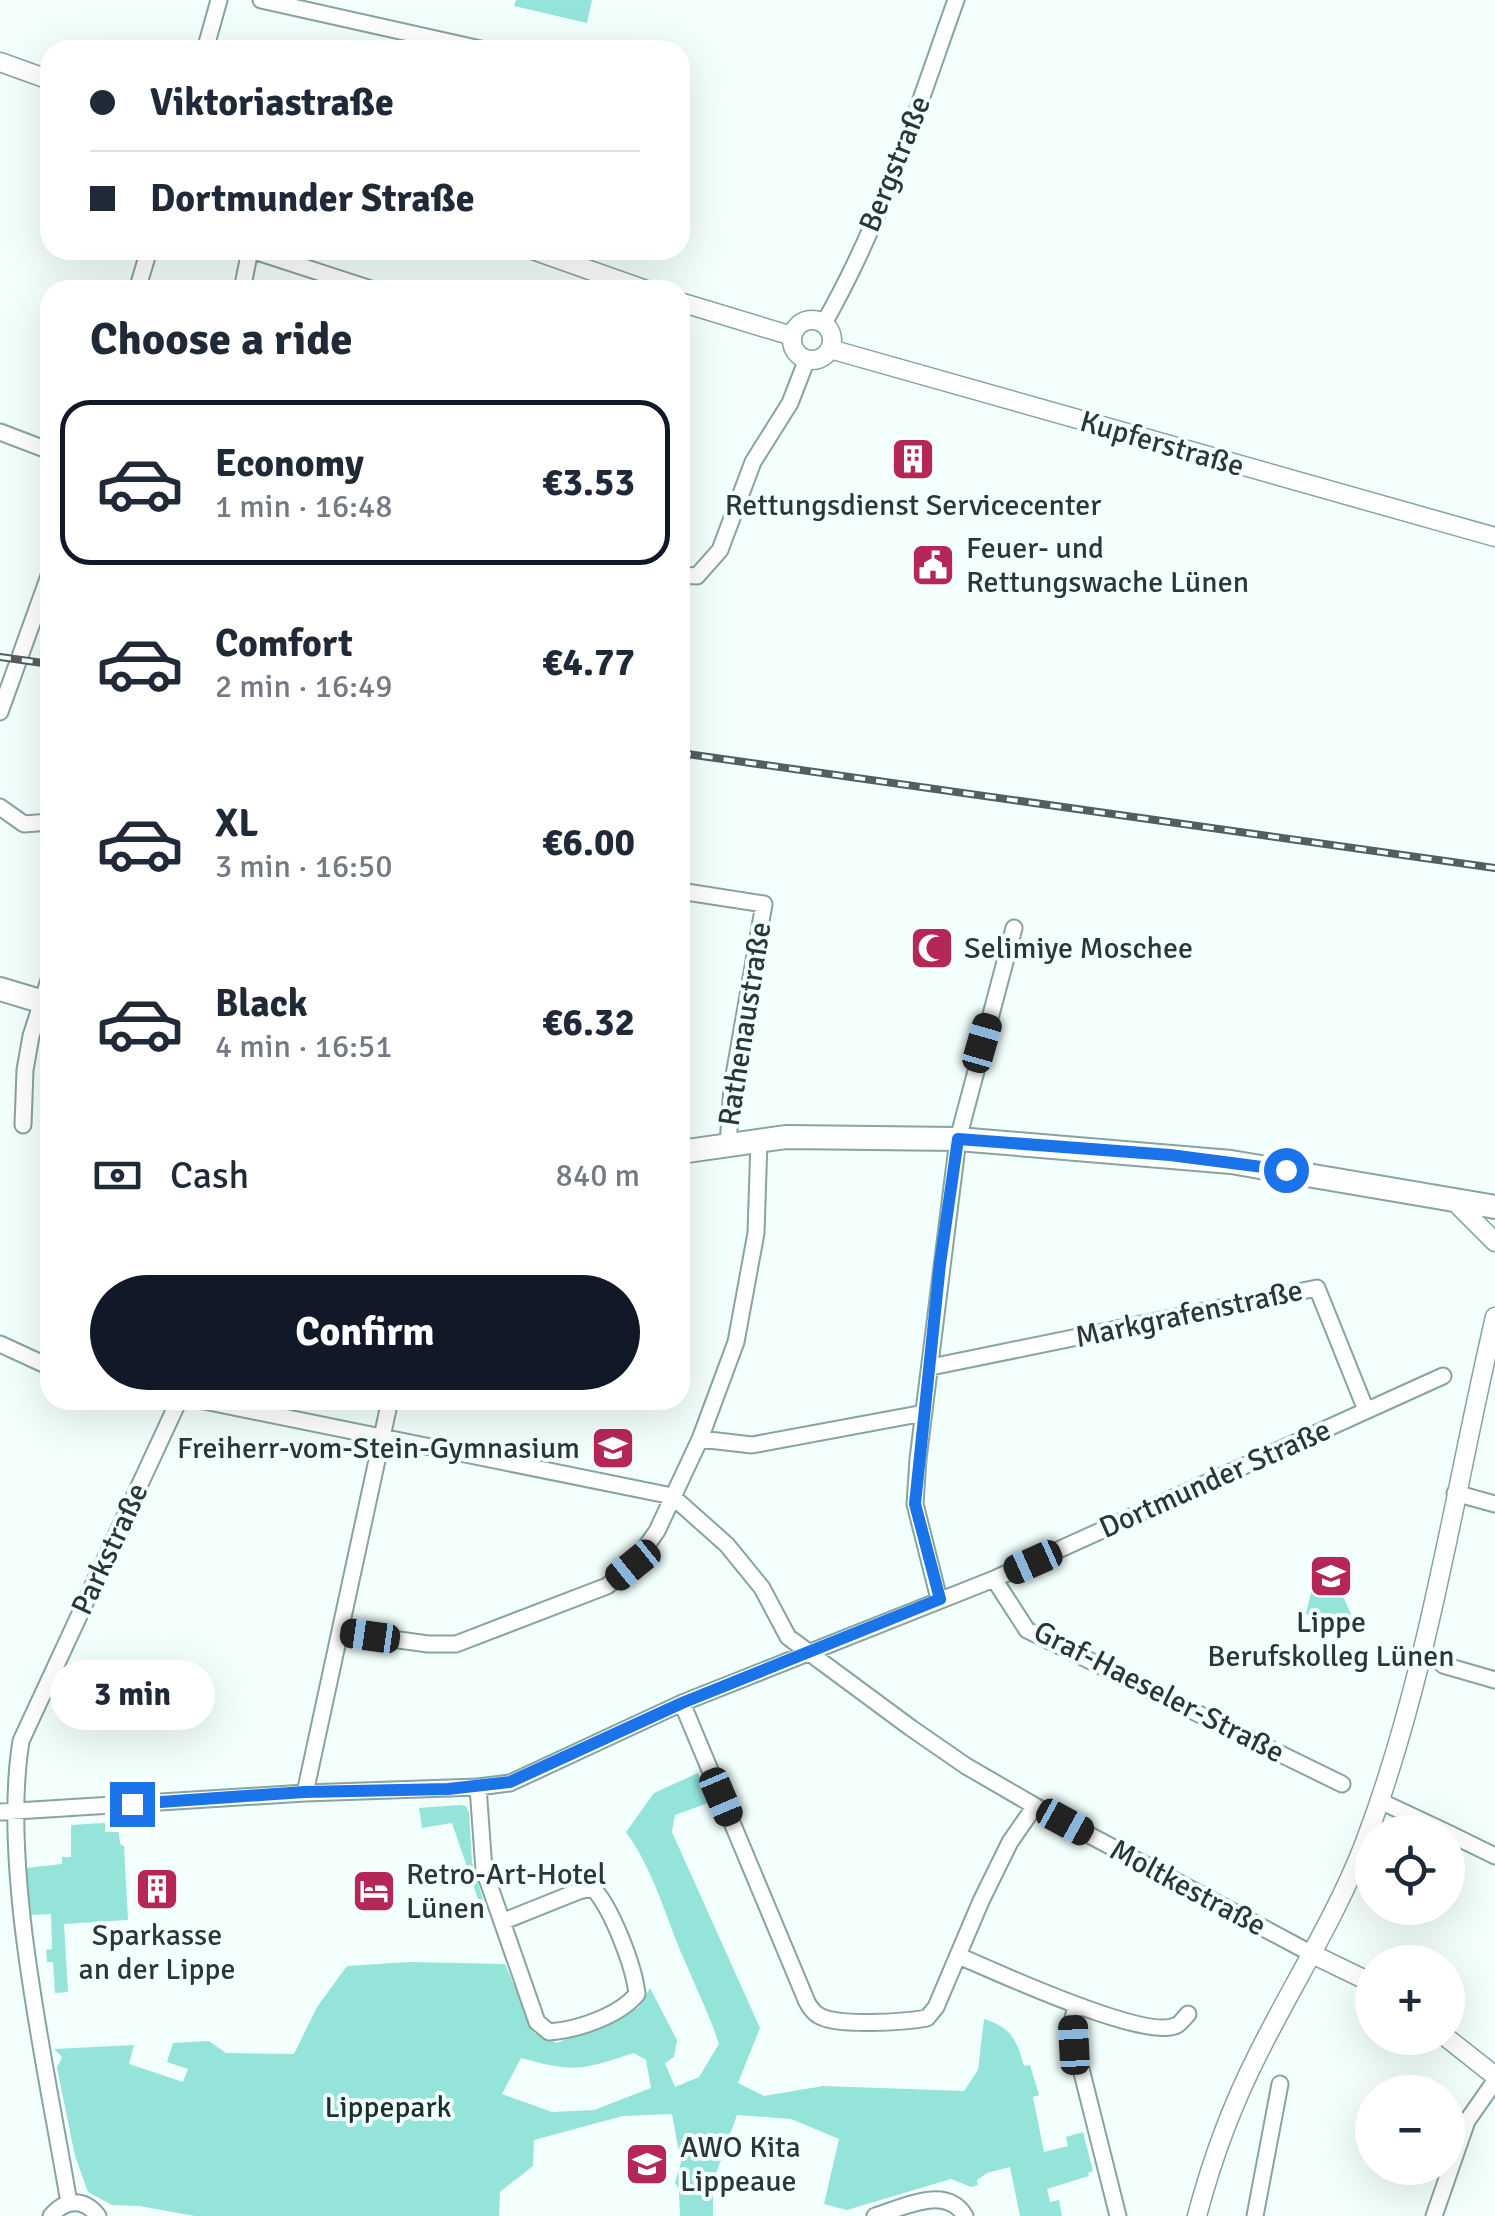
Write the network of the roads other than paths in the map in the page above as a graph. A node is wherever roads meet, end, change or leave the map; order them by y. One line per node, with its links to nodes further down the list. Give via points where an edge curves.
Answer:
1 (219, 0): 4 (street)
2 (261, 0): 5 (street)
3 (956, 0): 13 (street, Bergstraße, via 906,142)
4 (208, 40)
5 (439, 40)
6 (0, 62): 7 (street)
7 (40, 76)
8 (282, 260): 10 (street)
9 (561, 260): 11 (street)
10 (343, 280)
11 (618, 280)
12 (690, 305): 14 (street)
13 (824, 323): 14 (street, via 805,320); 15 (street)
14 (792, 336): 16 (street, via 794,350)
15 (830, 349): 16 (street); 19 (street, Kupferstraße)
16 (807, 359): 20 (street, via 790,403 753,462 720,550)
17 (0, 432): 18 (street)
18 (40, 447)
19 (1495, 537)
20 (690, 576)
21 (40, 601): 22 (street)
22 (0, 712)
23 (0, 807): 24 (street)
24 (40, 827)
25 (690, 893): 33 (street, Rathenaustraße, via 764,904)
26 (1014, 928): 31 (street)
27 (0, 989): 28 (main road)
28 (40, 1001)
29 (40, 1022): 30 (street, via 25,1070)
30 (23, 1124)
31 (958, 1139): 32 (main road); 35 (main road, via 1231,1162); 42 (street)
32 (759, 1140): 33 (main road); 50 (street, Rathenaustraße, via 756,1233 736,1342)
33 (728, 1144): 34 (main road)
34 (690, 1150)
35 (1453, 1200): 36 (main road); 37 (street)
36 (1495, 1207)
37 (1495, 1242)
38 (1495, 1317): 39 (street)
39 (1492, 1339): 51 (street)
40 (0, 1344): 41 (street)
41 (40, 1362)
42 (931, 1367): 47 (street, Markgrafenstraße, via 1316,1288); 48 (street)
43 (1442, 1376): 47 (street, Dortmunder Straße)
44 (174, 1410): 66 (street, Parkstraße, via 21,1741)
45 (247, 1410): 49 (street)
46 (388, 1410): 49 (street)
47 (1366, 1410): 54 (street, Dortmunder Straße)
48 (924, 1413): 50 (street, via 752,1445); 55 (street, via 915,1504)
49 (383, 1439): 52 (street); 56 (street)
50 (700, 1439): 52 (street, Rathenaustraße)
51 (1456, 1493): 53 (street); 64 (street, via 1422,1662)
52 (672, 1496): 56 (street, Rathenaustraße, via 633,1565 576,1600 456,1644); 57 (street, Moltkestraße, via 728,1545 788,1637)
53 (1495, 1504)
54 (994, 1579): 55 (street, Dortmunder Straße); 61 (street, Graf-Haeseler-Straße, via 1027,1630)
55 (940, 1599): 57 (street, Dortmunder Straße)
56 (341, 1632): 63 (street)
57 (808, 1652): 60 (street, Dortmunder Straße); 65 (street, Moltkestraße, via 966,1766)
58 (1442, 1665): 59 (street)
59 (1495, 1680)
60 (682, 1703): 62 (street, Dortmunder Straße, via 510,1782); 72 (street, via 816,2014 829,2020 927,2018)
61 (1342, 1784)
62 (478, 1787): 63 (street, Dortmunder Straße); 70 (street, via 484,1870)
63 (304, 1792): 66 (street, Dortmunder Straße)
64 (1380, 1801): 67 (street); 71 (street)
65 (1034, 1806): 71 (street, Moltkestraße); 72 (street, via 981,1900)
66 (4, 1811): 79 (street, Parkstraße, via 20,1955)
67 (1409, 1815)
68 (1465, 1842): 69 (street)
69 (1495, 1856)
70 (504, 1921): 70 (street, via 537,2022 549,2032 626,2006 637,1994 593,1888)
71 (1312, 1954): 73 (street, Moltkestraße); 85 (street, via 1226,2123)
72 (959, 1956): 74 (street)
73 (1355, 1976)
74 (1076, 2006): 75 (street, via 1164,2028); 84 (street, via 1074,2045)
75 (1188, 2014)
76 (1465, 2054): 77 (street)
77 (1495, 2079): 87 (street, via 1466,2120)
78 (1280, 2084): 86 (street)
79 (70, 2203): 80 (street); 81 (street)
80 (51, 2216)
81 (98, 2216)
82 (874, 2216): 83 (street, via 939,2199 953,2202)
83 (964, 2216)
84 (1118, 2216)
85 (1198, 2216)
86 (1255, 2216)
87 (1434, 2216)

